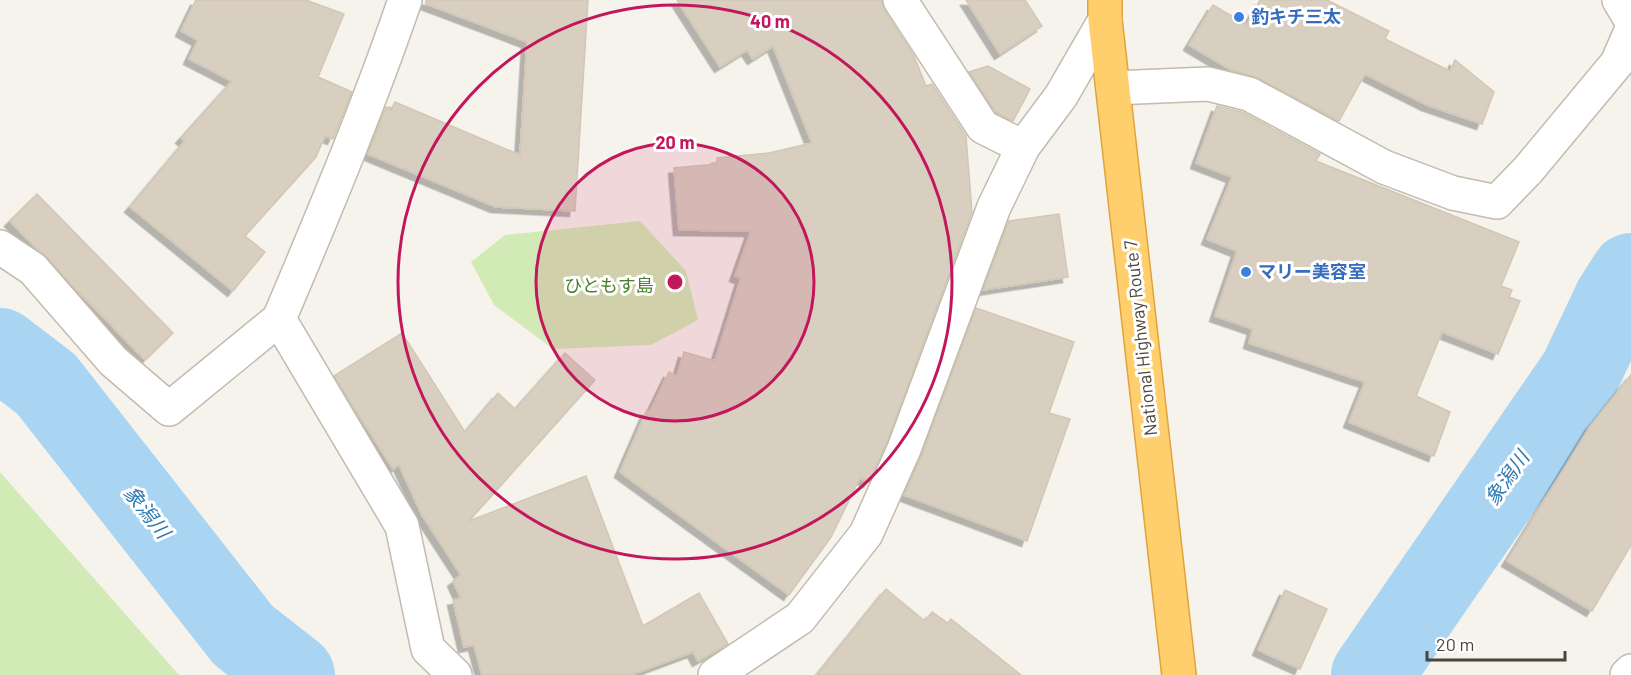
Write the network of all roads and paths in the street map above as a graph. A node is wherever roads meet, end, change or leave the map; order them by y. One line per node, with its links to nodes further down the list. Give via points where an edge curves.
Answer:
1 (405, 0): 10 (street, via 371,96)
2 (900, 0): 8 (street, via 983,127)
3 (1619, 0): 5 (street)
4 (1105, 10): 7 (highway, National Highway Route 7); 8 (street, via 1061,96)
5 (1631, 20)
6 (1631, 31): 7 (street, via 1617,63 1497,202 1453,193 1384,167 1249,94 1208,84)
7 (1113, 88): 14 (highway, National Highway Route 7)
8 (1023, 147): 13 (street, via 994,207 904,449 866,534 800,618)
9 (0, 247): 10 (street, via 33,269 113,361 169,409)
10 (279, 319): 12 (street, via 402,526 429,649)
11 (1631, 671): 15 (street)
12 (455, 675)
13 (715, 675)
14 (1179, 675)
15 (1627, 675)

